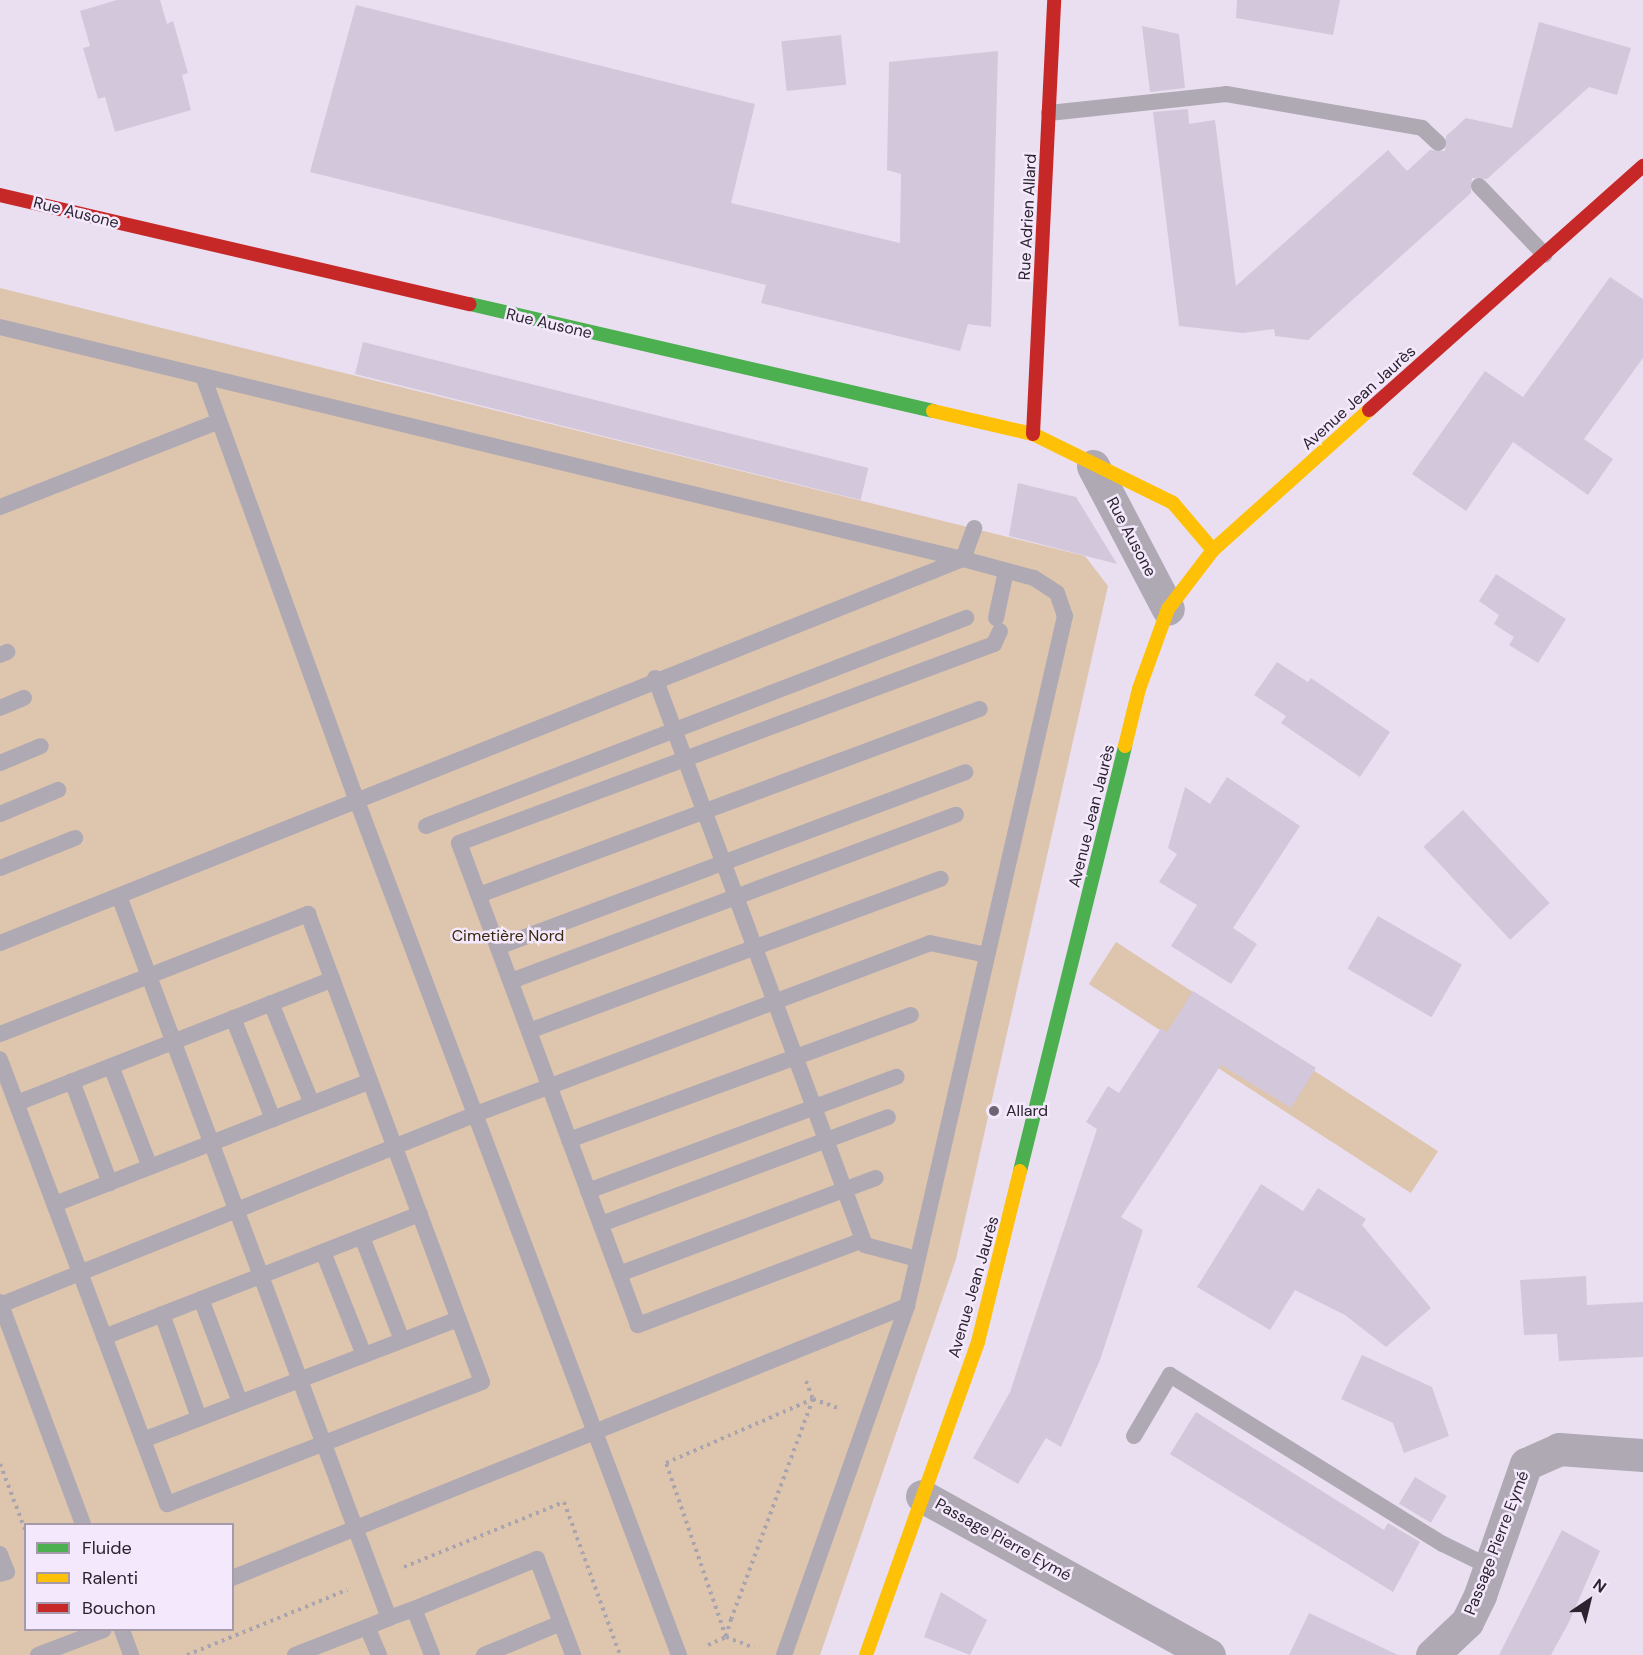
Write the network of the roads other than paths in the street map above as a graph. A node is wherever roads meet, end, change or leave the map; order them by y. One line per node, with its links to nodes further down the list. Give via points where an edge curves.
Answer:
1 (1054, 0): 2 (street, Rue Adrien Allard)
2 (1049, 113): 3 (lane, via 1226,94 1422,128); 11 (street, Rue Adrien Allard)
3 (1438, 143)
4 (1643, 165): 7 (street, Avenue Jean Jaurès)
5 (1479, 186): 7 (lane)
6 (0, 195): 11 (street, Rue Ausone)
7 (1545, 255): 15 (street, Avenue Jean Jaurès)
8 (0, 327): 9 (lane)
9 (203, 376): 10 (lane); 16 (lane)
10 (219, 421): 13 (lane); 30 (lane)
11 (1033, 434): 12 (street, Rue Ausone, via 1066,447)
12 (1094, 466): 15 (street, Rue Ausone, via 1173,503); 18 (street, Rue Ausone)
13 (0, 507)
14 (974, 528): 16 (lane)
15 (1214, 550): 18 (street, Avenue Jean Jaurès)
16 (963, 559): 17 (lane); 20 (lane)
17 (1006, 571): 26 (lane, via 994,644); 45 (lane, via 1047,584 1057,593 1065,616)
18 (1168, 609): 105 (street, Avenue Jean Jaurès, via 1139,689 978,1342)
19 (966, 618): 24 (lane)
20 (655, 678): 24 (lane); 30 (lane)
21 (24, 698): 22 (lane)
22 (0, 708)
23 (980, 709): 31 (lane)
24 (674, 730): 26 (lane); 34 (lane)
25 (41, 746): 27 (lane)
26 (685, 760): 31 (lane); 40 (lane, via 459,843)
27 (0, 763)
28 (966, 772): 36 (lane)
29 (58, 790): 32 (lane)
30 (357, 801): 39 (lane); 66 (lane)
31 (704, 811): 36 (lane); 40 (lane)
32 (0, 814)
33 (956, 816): 41 (lane)
34 (426, 826)
35 (75, 838): 37 (lane)
36 (723, 862): 41 (lane); 43 (lane)
37 (0, 868)
38 (940, 879): 44 (lane)
39 (119, 896): 42 (lane); 46 (lane)
40 (479, 896): 43 (lane)
41 (736, 898): 44 (lane); 48 (lane)
42 (0, 943)
43 (498, 947): 48 (lane)
44 (754, 948): 49 (lane); 53 (lane)
45 (987, 955): 49 (lane, via 930,943); 85 (lane)
46 (149, 976): 47 (lane, via 308,914); 54 (lane); 55 (lane)
47 (333, 979): 50 (lane); 61 (lane)
48 (511, 981): 53 (lane)
49 (775, 1001): 56 (lane); 62 (lane)
50 (271, 1003): 52 (lane); 64 (lane)
51 (911, 1014): 56 (lane)
52 (233, 1018): 55 (lane); 68 (lane)
53 (529, 1031): 62 (lane)
54 (0, 1034)
55 (173, 1042): 58 (lane); 71 (lane)
56 (795, 1057): 65 (lane); 69 (lane)
57 (0, 1059): 63 (lane)
58 (111, 1066): 60 (lane); 73 (lane)
59 (897, 1077): 65 (lane)
60 (72, 1081): 63 (lane); 75 (lane)
61 (370, 1081): 64 (lane); 72 (lane)
62 (549, 1086): 66 (lane); 69 (lane)
63 (16, 1103): 78 (lane)
64 (312, 1104): 68 (lane)
65 (814, 1107): 70 (lane); 77 (lane)
66 (476, 1114): 72 (lane); 100 (lane)
67 (888, 1117): 70 (lane)
68 (273, 1119): 71 (lane)
69 (569, 1140): 77 (lane)
70 (826, 1140): 76 (lane); 81 (lane)
71 (210, 1143): 73 (lane); 79 (lane)
72 (395, 1146): 79 (lane); 80 (lane)
73 (150, 1167): 75 (lane)
74 (876, 1178): 76 (lane)
75 (110, 1183): 78 (lane)
76 (844, 1190): 83 (lane); 87 (lane)
77 (588, 1191): 81 (lane)
78 (55, 1204): 86 (lane)
79 (235, 1209): 86 (lane); 88 (lane)
80 (420, 1214): 82 (lane); 93 (lane)
81 (601, 1224): 87 (lane)
82 (362, 1237): 84 (lane); 95 (lane)
83 (863, 1240): 85 (lane, via 865,1245); 87 (lane, via 638,1325)
84 (323, 1251): 88 (lane); 96 (lane)
85 (917, 1259): 91 (lane)
86 (80, 1271): 90 (lane); 94 (lane)
87 (619, 1274)
88 (260, 1276): 89 (lane); 97 (lane)
89 (201, 1299): 92 (lane); 98 (lane)
90 (0, 1304): 106 (lane)
91 (907, 1306): 100 (lane); 126 (lane)
92 (162, 1314): 94 (lane); 99 (lane)
93 (459, 1319): 95 (lane); 103 (lane, via 482,1382)
94 (104, 1337): 102 (lane)
95 (402, 1340): 96 (lane)
96 (364, 1355): 97 (lane)
97 (298, 1380): 98 (lane); 103 (lane)
98 (240, 1402): 99 (lane)
99 (199, 1418): 102 (lane)
100 (597, 1431): 107 (lane); 125 (lane)
101 (1134, 1436): 109 (lane, via 1170,1375 1443,1544)
102 (143, 1440): 103 (lane, via 167,1504)
103 (322, 1444): 107 (lane)
104 (1643, 1455): 109 (street, Passage Pierre Eymé, via 1559,1449 1526,1464)
105 (922, 1496): 127 (street, Avenue Jean Jaurès); 128 (street, Passage Pierre Eymé)
106 (83, 1523)
107 (354, 1529): 111 (lane); 113 (lane)
108 (0, 1554): 110 (lane, via 7,1572)
109 (1490, 1568): 129 (street, Passage Pierre Eymé, via 1467,1622)
110 (0, 1574)
111 (234, 1577)
112 (414, 1610): 113 (lane); 114 (lane, via 537,1559); 122 (lane)
113 (389, 1618): 115 (lane)
114 (561, 1623): 123 (lane); 124 (lane)
115 (367, 1627): 120 (lane); 121 (lane)
116 (98, 1631): 118 (lane)
117 (123, 1631): 119 (lane)
118 (38, 1655)
119 (131, 1655)
120 (295, 1655)
121 (379, 1655)
122 (432, 1655)
123 (484, 1655)
124 (573, 1655)
125 (679, 1655)
126 (784, 1655)
127 (866, 1655)
128 (1209, 1655)
129 (1432, 1655)

